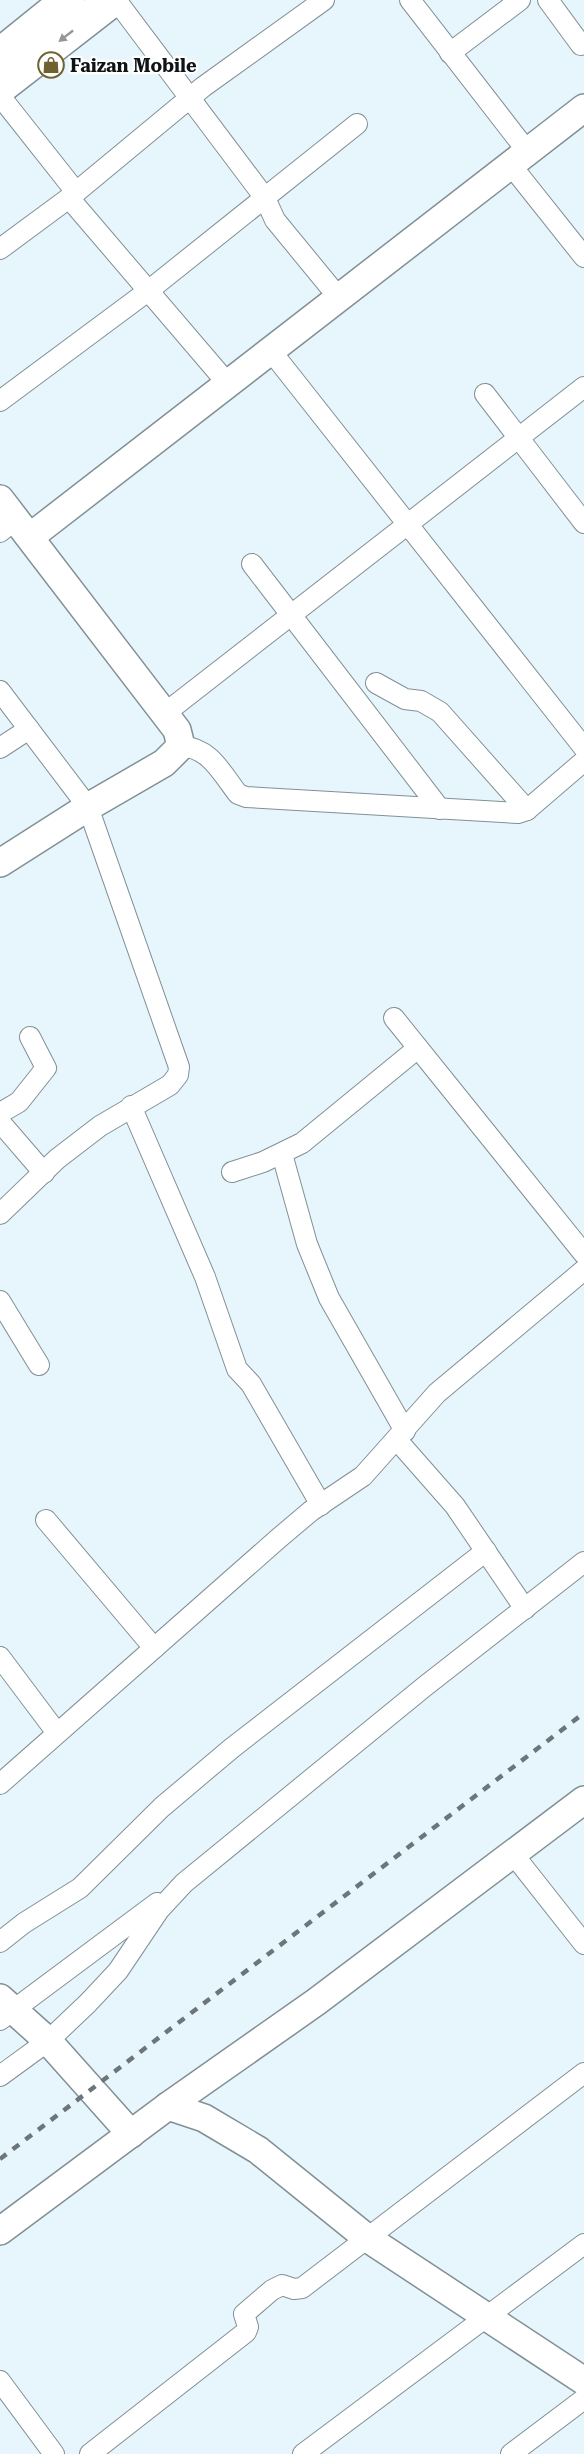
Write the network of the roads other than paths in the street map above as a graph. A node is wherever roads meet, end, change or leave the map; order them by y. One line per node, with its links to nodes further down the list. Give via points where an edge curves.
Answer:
1 (68, 0): 9 (highway)
2 (114, 0): 10 (highway, one-way to 10); 12 (street)
3 (410, 0): 8 (street)
4 (520, 0): 8 (street)
5 (548, 0): 7 (street)
6 (313, 3): 12 (street)
7 (581, 45)
8 (450, 53): 15 (street)
9 (0, 56)
10 (0, 87)
11 (0, 96): 16 (street)
12 (189, 99): 16 (street); 17 (street)
13 (584, 108): 15 (street)
14 (357, 124): 17 (street)
15 (518, 158): 19 (street); 21 (street)
16 (73, 195): 18 (street); 20 (street)
17 (265, 198): 20 (street); 21 (street, via 275,220)
18 (0, 249)
19 (584, 257)
20 (148, 291): 23 (street); 26 (street)
21 (339, 298): 22 (street)
22 (271, 351): 23 (street); 30 (street)
23 (228, 384): 28 (street)
24 (584, 387): 27 (street)
25 (485, 394): 27 (street)
26 (0, 401)
27 (519, 438): 29 (street); 30 (street)
28 (11, 522): 35 (street)
29 (584, 523)
30 (407, 526): 32 (street); 39 (street)
31 (252, 564): 32 (street)
32 (291, 616): 35 (street); 42 (street)
33 (376, 682): 43 (street, via 405,699 421,701 441,712)
34 (0, 691): 36 (street)
35 (164, 714): 37 (street, via 177,730)
36 (29, 729): 38 (street); 41 (street)
37 (181, 746): 41 (street, via 164,763); 42 (street, via 204,752 238,794 246,797)
38 (0, 748)
39 (584, 748)
40 (584, 761): 43 (street)
41 (88, 807): 44 (street); 48 (street, via 178,1059 178,1075 170,1085)
42 (440, 808): 43 (street, via 518,813)
43 (527, 810)
44 (0, 863)
45 (394, 1018): 47 (street)
46 (30, 1037): 49 (street, via 46,1068 19,1102)
47 (418, 1048): 51 (street, via 314,1134); 55 (street)
48 (131, 1106): 53 (street, via 100,1126); 60 (street, via 205,1277 237,1369 250,1384)
49 (0, 1113)
50 (0, 1122): 53 (street)
51 (282, 1154): 52 (street); 59 (street, via 307,1244 329,1298)
52 (232, 1172)
53 (44, 1173): 54 (street)
54 (0, 1214)
55 (584, 1254)
56 (584, 1270): 59 (street, via 457,1375)
57 (0, 1301): 58 (street)
58 (39, 1365)
59 (401, 1435): 60 (street, via 363,1476); 62 (street)
60 (321, 1505): 65 (street)
61 (46, 1520): 65 (street)
62 (486, 1551): 64 (street); 72 (street, via 232,1748 137,1830 80,1888)
63 (584, 1562): 64 (street)
64 (525, 1609): 71 (street)
65 (154, 1648): 67 (street)
66 (0, 1657): 67 (street)
67 (57, 1733): 68 (street)
68 (0, 1784)
69 (582, 1805): 70 (street)
70 (513, 1854): 73 (street); 78 (street, via 316,2002)
71 (183, 1883): 74 (street); 75 (street, via 159,1910 118,1971)
72 (0, 1942)
73 (584, 1944)
74 (4, 2010): 75 (street)
75 (48, 2041): 77 (street); 79 (street)
76 (584, 2073): 81 (street)
77 (0, 2076)
78 (168, 2106): 79 (street); 81 (street, via 204,2118 258,2150)
79 (131, 2134): 80 (street)
80 (0, 2231)
81 (367, 2238): 83 (street); 88 (street, via 302,2288 282,2285 272,2290 244,2314 246,2332)
82 (584, 2244): 83 (street)
83 (485, 2316): 85 (street); 89 (street)
84 (0, 2381): 87 (street)
85 (584, 2381)
86 (584, 2399): 90 (street)
87 (54, 2454)
88 (90, 2454)
89 (303, 2454)
90 (511, 2454)

